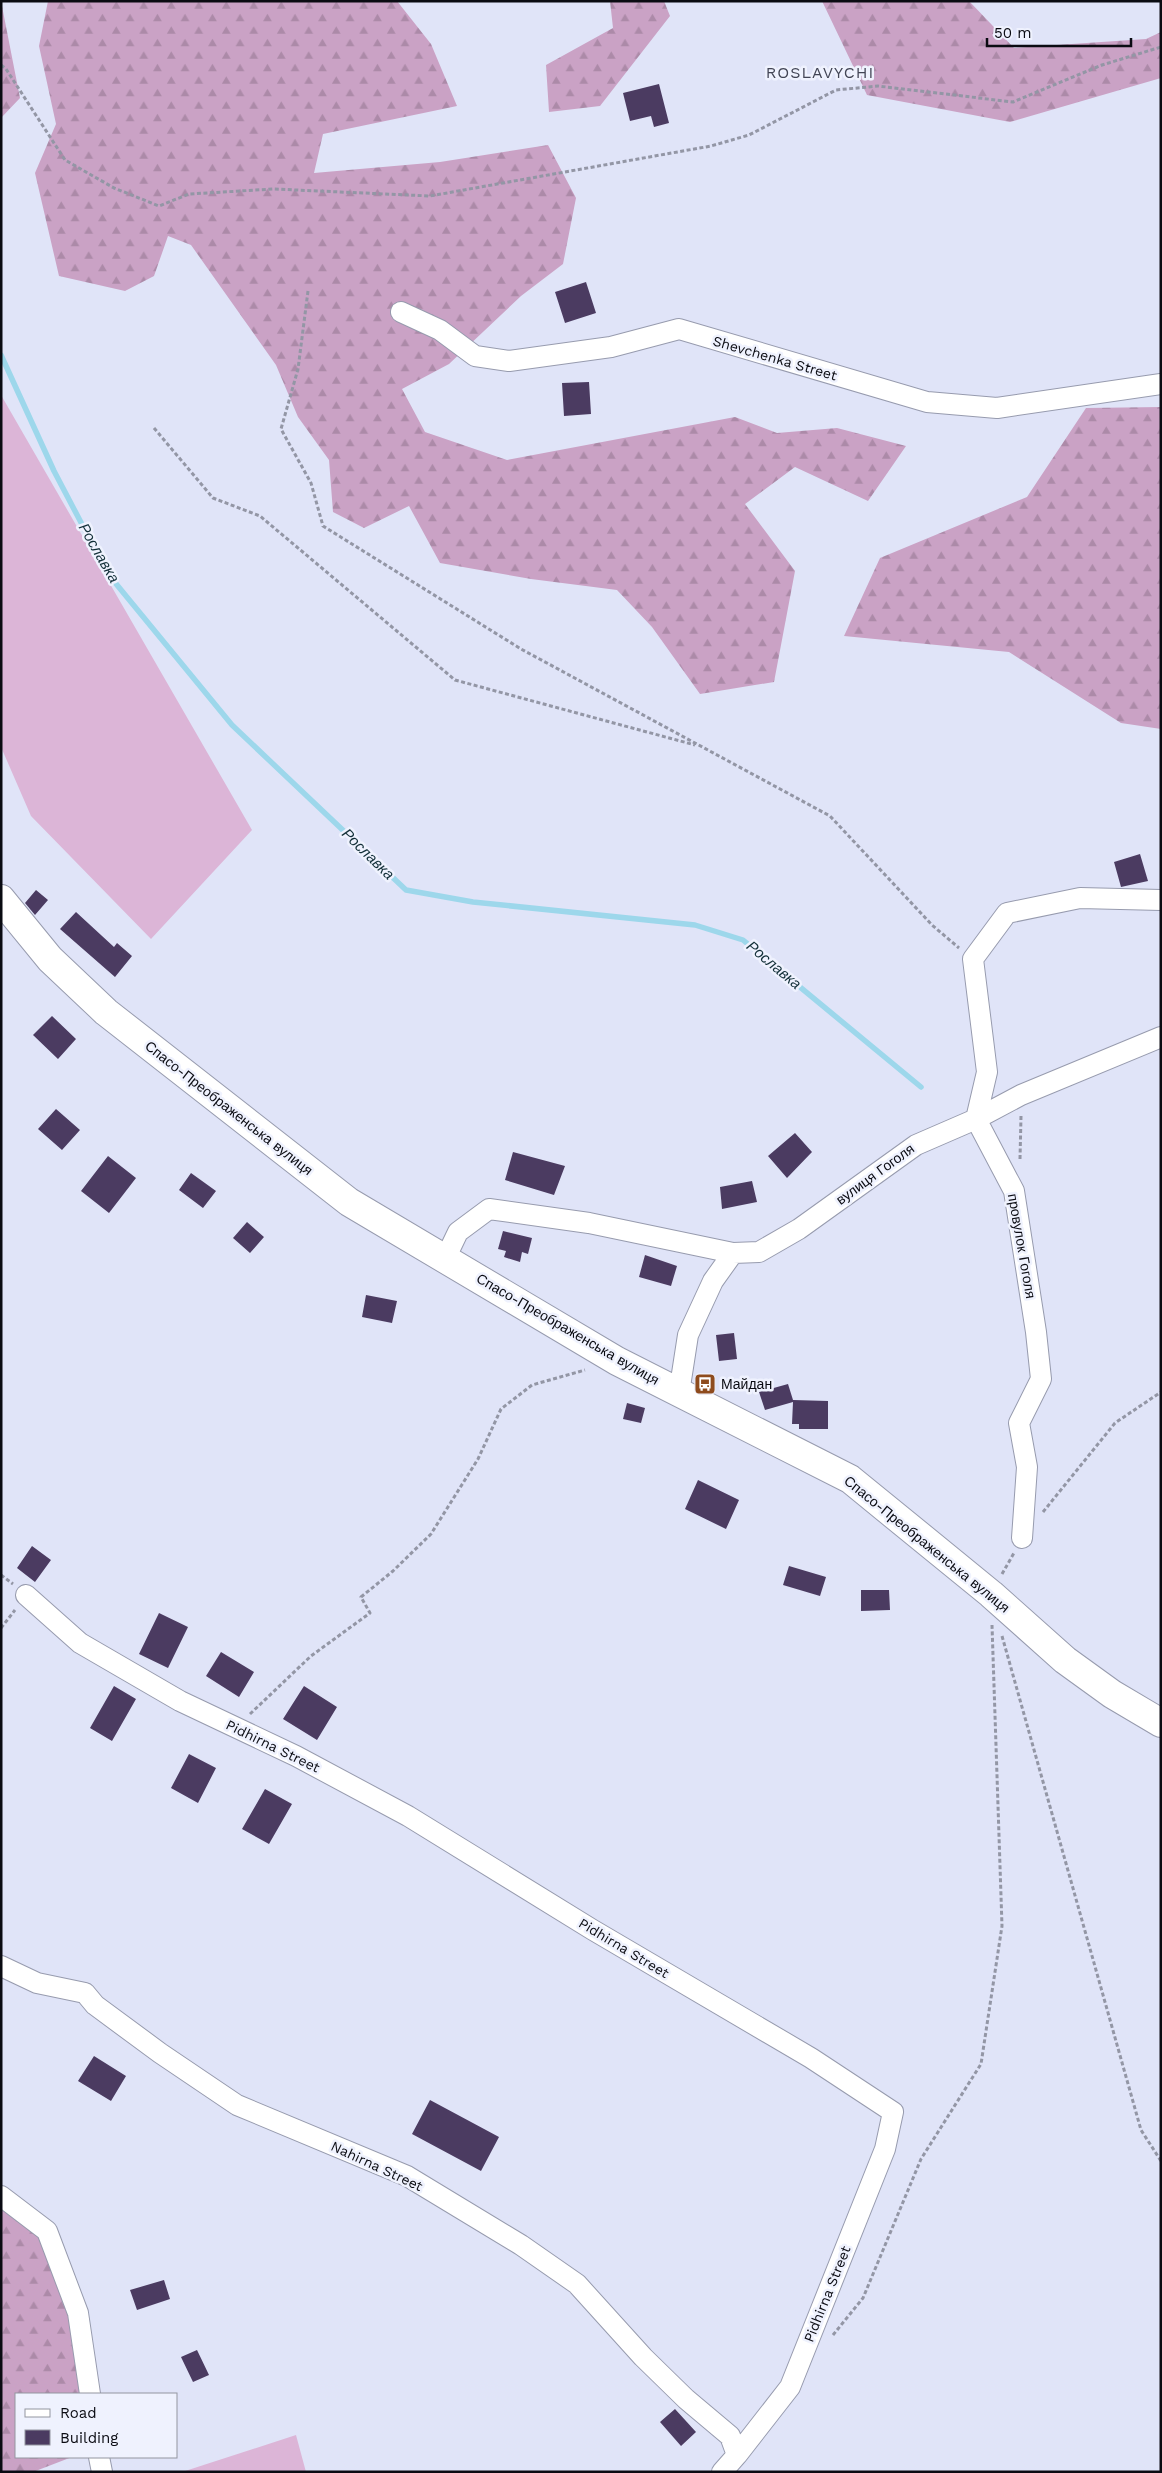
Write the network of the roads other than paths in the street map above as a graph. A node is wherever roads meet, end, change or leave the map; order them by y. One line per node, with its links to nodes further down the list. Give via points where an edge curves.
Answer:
1 (401, 312): 2 (street, Shevchenka Street, via 440,330 475,356 509,361 611,347 679,329 927,402 997,408)
2 (1161, 384)
3 (1, 900): 8 (street, Спасо-Преображенська вулиця, via 50,959 106,1012 350,1202)
4 (1161, 900): 6 (street, via 1080,898 1007,913 973,959 987,1072)
5 (1161, 1037): 6 (street, вулиця Гоголя, via 1021,1095)
6 (976, 1119): 7 (street, вулиця Гоголя, via 916,1145 799,1229 759,1252); 10 (street, провулок Гоголя, via 1014,1191 1036,1332 1041,1379 1019,1423 1027,1467)
7 (733, 1253): 8 (street, вулиця Гоголя, via 589,1223 488,1210 458,1232); 9 (street, via 713,1281 688,1335)
8 (446, 1257): 9 (street, Спасо-Преображенська вулиця, via 617,1361)
9 (679, 1393): 12 (street, Спасо-Преображенська вулиця, via 850,1479 1065,1660 1112,1694)
10 (1022, 1538)
11 (26, 1595): 16 (street, Pidhirna Street, via 80,1643 180,1701 296,1756 408,1816 811,2058 894,2112 885,2149 790,2387)
12 (1161, 1723)
13 (1, 1966): 16 (street, Nahirna Street, via 37,1983 85,1993 95,2005 138,2037 237,2105 407,2176 521,2245 577,2284 643,2357 730,2436)
14 (1, 2196): 15 (street, via 47,2231 78,2313)
15 (90, 2393)
16 (737, 2455): 19 (street)
17 (99, 2458): 18 (street)
18 (102, 2472)
19 (722, 2472)

